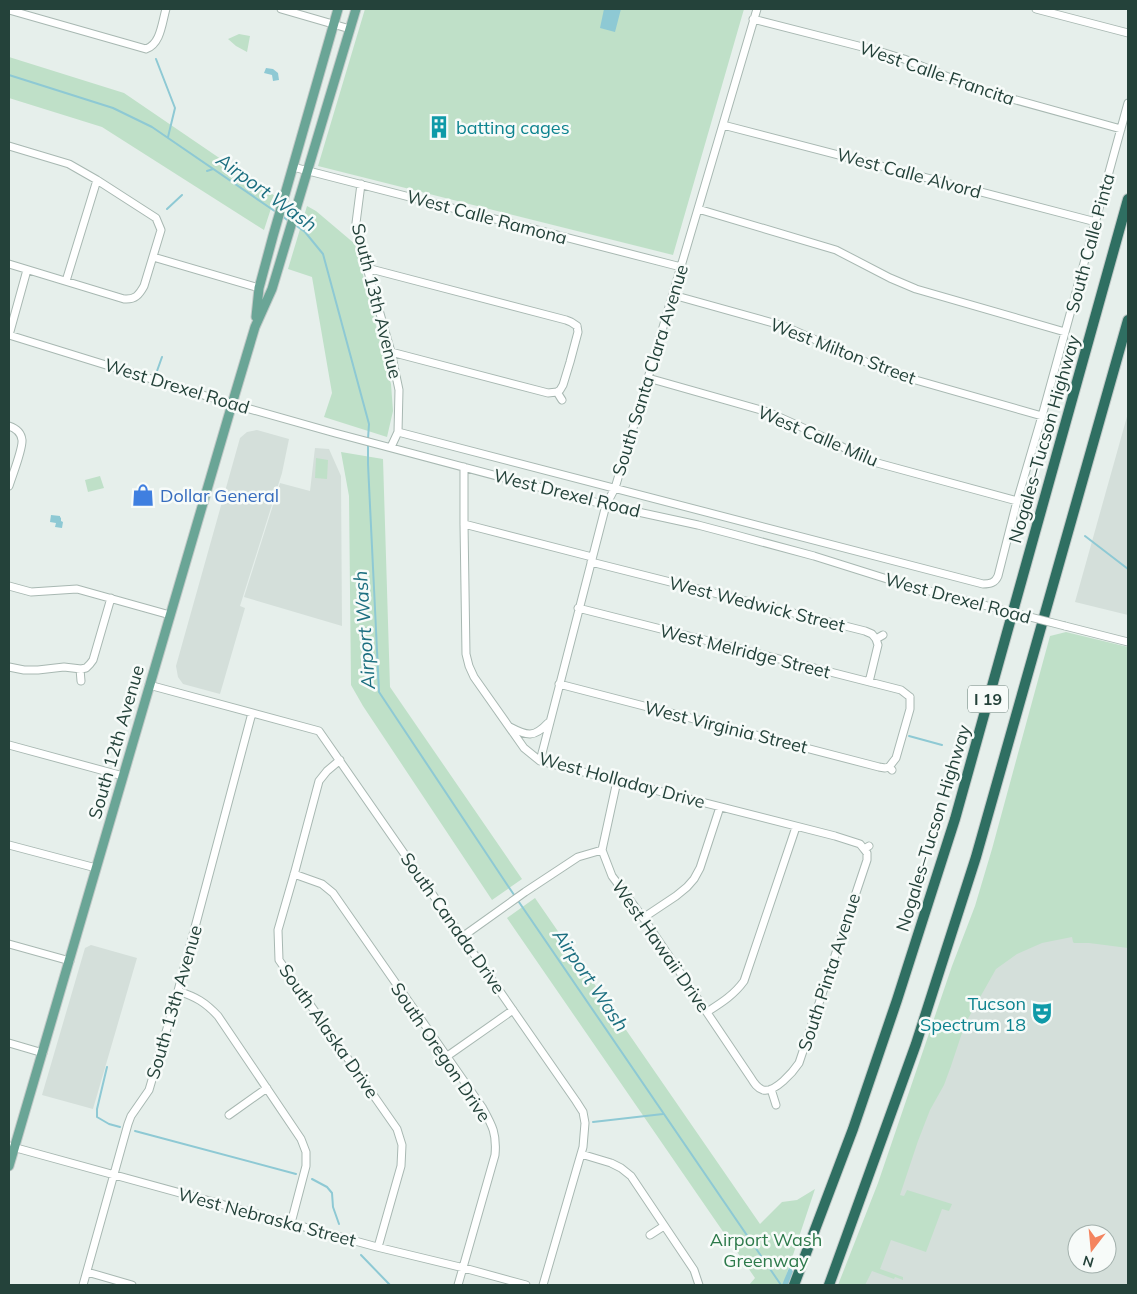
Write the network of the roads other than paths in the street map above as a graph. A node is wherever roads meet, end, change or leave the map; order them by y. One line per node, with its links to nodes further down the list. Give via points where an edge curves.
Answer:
1 (166, 9): 7 (street, via 151,50)
2 (281, 9): 9 (street)
3 (338, 9): 9 (main road, South 12th Avenue)
4 (356, 9): 10 (main road, South 12th Avenue)
5 (756, 9): 8 (street, South Santa Clara Avenue)
6 (1036, 9): 11 (street)
7 (9, 10)
8 (754, 19): 13 (street, South Santa Clara Avenue); 14 (street, West Calle Francita, via 878,51 980,90)
9 (333, 24): 10 (street); 16 (main road, South 12th Avenue)
10 (350, 29): 17 (main road, South 12th Avenue)
11 (1128, 34)
12 (1128, 103): 14 (street, South Calle Pinta)
13 (723, 125): 21 (street, South Santa Clara Avenue); 22 (street, West Calle Alvord)
14 (1121, 129): 22 (street, South Calle Pinta)
15 (9, 146): 18 (street, via 69,164)
16 (293, 167): 17 (street, West Calle Ramona); 29 (main road, South 12th Avenue)
17 (308, 170): 19 (street, West Calle Ramona); 32 (main road, South 12th Avenue, via 272,289)
18 (97, 180): 23 (street, via 156,218 161,230); 28 (street)
19 (361, 184): 25 (street, West Calle Ramona); 26 (street, South 13th Avenue, via 356,223)
20 (1128, 199): 103 (highway, Nogales–Tucson Highway / I 19, via 955,819 856,1120)
21 (698, 209): 25 (street, South Santa Clara Avenue); 33 (street, via 836,250 916,289)
22 (1096, 222): 33 (street, South Calle Pinta)
23 (153, 256): 28 (street, via 144,286 135,300); 29 (street)
24 (9, 264): 27 (street)
25 (681, 267): 30 (street, South Santa Clara Avenue)
26 (366, 268): 35 (street, South 13th Avenue); 37 (street, via 580,324 563,385)
27 (27, 270): 28 (street); 34 (street)
28 (66, 281)
29 (259, 288): 32 (main road, South 12th Avenue)
30 (673, 295): 36 (street, South Santa Clara Avenue); 40 (street, West Milton Street, via 784,326 891,374)
31 (1128, 320): 110 (highway, I 19, via 976,857 916,1044)
32 (255, 327): 39 (main road, South 12th Avenue)
33 (1066, 332): 40 (street, South Calle Pinta)
34 (9, 335): 39 (street, West Drexel Road)
35 (391, 352): 37 (street, via 548,393); 42 (street, South 13th Avenue, via 399,390)
36 (648, 378): 46 (street, South Santa Clara Avenue); 47 (street, West Calle Milu, via 768,412 870,461)
37 (557, 392): 38 (street)
38 (562, 400)
39 (232, 404): 43 (street, West Drexel Road); 55 (main road, South 12th Avenue)
40 (1042, 416): 47 (street, South Calle Pinta)
41 (9, 426): 45 (street, via 21,433 22,439)
42 (398, 432): 43 (street, South 13th Avenue); 46 (street, West Drexel Road)
43 (391, 447): 44 (street, West Drexel Road)
44 (464, 467): 48 (street, West Drexel Road); 49 (street, West Holladay Drive)
45 (9, 486)
46 (615, 488): 48 (street, South Santa Clara Avenue); 51 (street, West Drexel Road, via 974,582)
47 (1017, 502): 51 (street, South Calle Pinta, via 998,576)
48 (606, 505): 50 (street, South Santa Clara Avenue); 56 (street, West Drexel Road, bridge, via 745,537 904,584)
49 (464, 524): 50 (street, West Wedwick Street); 65 (street, West Holladay Drive, via 466,654 474,677)
50 (592, 559): 54 (street, South Santa Clara Avenue); 60 (street, West Wedwick Street, via 879,637)
51 (993, 583)
52 (9, 586): 53 (street, via 31,592 77,589)
53 (111, 598): 55 (street); 58 (street, via 93,660)
54 (578, 608): 60 (street, West Melridge Street); 61 (street, South Santa Clara Avenue)
55 (170, 614): 62 (main road, South 12th Avenue)
56 (1128, 642)
57 (9, 667): 58 (street, via 24,670)
58 (83, 668): 59 (street)
59 (81, 681)
60 (868, 682): 69 (street, West Melridge Street, via 913,696 896,758)
61 (559, 684): 64 (street, South Santa Clara Avenue); 69 (street, West Virginia Street)
62 (150, 685): 63 (street, South Canada Drive); 70 (main road, South 12th Avenue)
63 (252, 713): 67 (street, South Canada Drive, via 319,731); 83 (street, South 13th Avenue)
64 (550, 721): 65 (street, via 536,734 522,733); 68 (street, South Santa Clara Avenue)
65 (508, 726): 68 (street, West Holladay Drive, via 524,748)
66 (9, 745): 70 (street)
67 (340, 760): 78 (street, South Alaska Drive, via 326,771 319,782); 80 (street, South Canada Drive)
68 (540, 760): 71 (street, West Holladay Drive)
69 (890, 768)
70 (123, 776): 77 (main road, South 12th Avenue)
71 (617, 781): 72 (street, West Holladay Drive); 76 (street)
72 (720, 807): 73 (street, West Holladay Drive); 79 (street, via 694,879 676,896)
73 (796, 827): 75 (street, West Holladay Drive); 85 (street, via 744,981 727,999)
74 (9, 845): 77 (street)
75 (867, 847): 90 (street, South Pinta Avenue, via 866,860 799,1063)
76 (602, 850): 79 (street, West Hawaii Drive, via 612,876); 80 (street, via 578,857)
77 (96, 868): 82 (main road, South 12th Avenue)
78 (294, 874): 88 (street, South Oregon Drive, via 322,884 333,893); 100 (street, South Alaska Drive, via 278,930 279,960 397,1129 402,1145 401,1166)
79 (643, 918): 85 (street, West Hawaii Drive)
80 (462, 937): 84 (street, South Canada Drive)
81 (9, 944): 82 (street)
82 (70, 961): 87 (main road, South 12th Avenue)
83 (178, 991): 89 (street, via 194,996 211,1008); 96 (street, South 13th Avenue, via 149,1090 131,1116)
84 (513, 1010): 88 (street); 94 (street, South Canada Drive, via 583,1112)
85 (707, 1012): 90 (street, West Hawaii Drive, via 756,1085)
86 (9, 1043): 87 (street)
87 (43, 1053): 93 (main road, South 12th Avenue)
88 (446, 1057): 101 (street, South Oregon Drive, via 482,1107 496,1137 495,1154)
89 (266, 1088): 92 (street); 97 (street, via 301,1139 306,1152 306,1166)
90 (770, 1089): 91 (street)
91 (776, 1105)
92 (229, 1115)
93 (11, 1147): 95 (main road, South 12th Avenue); 96 (street, West Nebraska Street)
94 (581, 1154): 98 (street, via 611,1163 631,1176); 108 (street, South Canada Drive)
95 (9, 1166)
96 (114, 1175): 97 (street, West Nebraska Street); 102 (street, South 13th Avenue)
97 (291, 1223): 100 (street, West Nebraska Street)
98 (664, 1226): 99 (street); 109 (street, via 694,1270)
99 (650, 1235)
100 (378, 1247): 101 (street, West Nebraska Street)
101 (464, 1268): 106 (street, South Oregon Drive); 107 (street, West Nebraska Street)
102 (87, 1272): 104 (street, South 13th Avenue); 105 (street)
103 (796, 1281)
104 (83, 1285)
105 (132, 1285)
106 (458, 1285)
107 (526, 1285)
108 (543, 1285)
109 (699, 1285)
110 (829, 1285)

